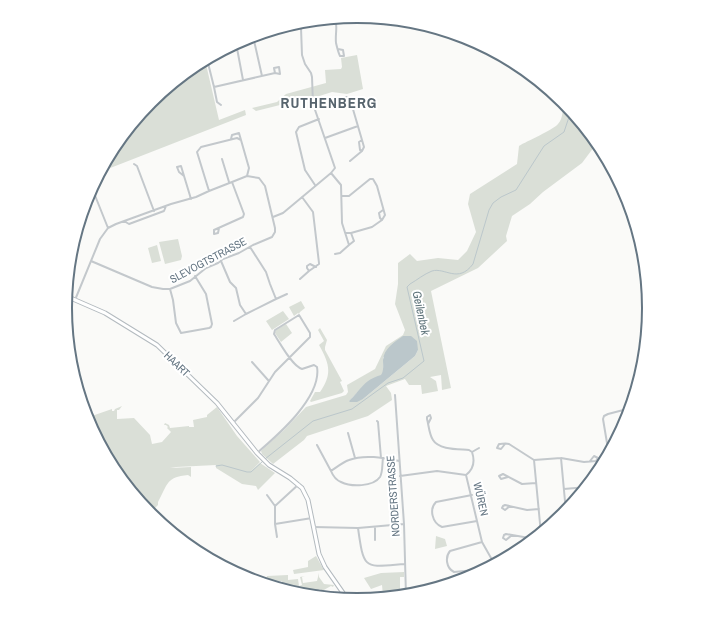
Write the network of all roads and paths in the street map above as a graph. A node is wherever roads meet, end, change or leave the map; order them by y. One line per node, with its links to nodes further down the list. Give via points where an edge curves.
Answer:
1 (336, 24): 5 (street)
2 (301, 28): 13 (street, via 302,55 311,73 313,102)
3 (254, 42): 8 (street)
4 (237, 49): 9 (street)
5 (338, 49)
6 (209, 64): 10 (street)
7 (275, 73): 8 (street)
8 (262, 76): 9 (street)
9 (243, 80): 10 (street)
10 (214, 87): 12 (street, via 217,102)
11 (351, 103): 14 (street)
12 (221, 105)
13 (319, 120): 15 (street); 27 (street, via 299,127 296,132 305,170)
14 (358, 126): 15 (street); 18 (street)
15 (326, 138): 23 (street, via 336,166)
16 (232, 139): 17 (street); 17 (street, via 232,135 239,133); 28 (street, via 201,147 197,152)
17 (241, 140): 25 (street, via 249,168)
18 (362, 140): 19 (street); 19 (street, via 358,142)
19 (362, 151): 21 (street)
20 (222, 159): 26 (street)
21 (350, 161)
22 (134, 164): 34 (street)
23 (331, 173): 27 (street); 30 (street, via 341,185)
24 (184, 176): 24 (street, via 182,166 178,167 179,172); 32 (street)
25 (247, 176): 26 (street); 36 (street, SLEVOGTSTRASSE, via 258,178 265,186)
26 (230, 182): 28 (street); 40 (street, via 244,214 243,217)
27 (315, 186): 31 (street)
28 (209, 191): 32 (street)
29 (95, 195): 39 (street)
30 (342, 196): 35 (street, via 350,196 370,179 374,179); 41 (street, via 342,223)
31 (302, 197): 36 (street, via 281,215); 50 (street, via 313,212 319,263)
32 (191, 199): 33 (street)
33 (166, 206): 34 (street); 38 (street, via 164,211 129,224)
34 (154, 210): 38 (street)
35 (383, 210): 37 (street, via 385,215); 37 (street, via 379,213)
36 (273, 217): 46 (street, SLEVOGTSTRASSE, via 274,235)
37 (382, 220): 42 (street, via 372,227)
38 (124, 221): 39 (street)
39 (108, 228): 48 (street, via 100,239)
40 (219, 228)
41 (346, 233): 42 (street); 45 (street)
42 (351, 233): 44 (street)
43 (358, 240): 44 (street)
44 (354, 241): 45 (street)
45 (349, 245): 47 (street)
46 (250, 247): 49 (street, SLEVOGTSTRASSE); 56 (street, via 266,272)
47 (335, 254)
48 (91, 261): 54 (street, SLEVOGTSTRASSE, via 152,287); 58 (street)
49 (221, 261): 52 (street, SLEVOGTSTRASSE); 59 (street, via 230,282 236,288 240,305)
50 (316, 267): 51 (street); 51 (street, via 309,264)
51 (309, 271): 53 (street)
52 (195, 276): 54 (street, SLEVOGTSTRASSE, via 184,284); 54 (street, via 206,294 212,327 180,334)
53 (300, 279)
54 (170, 289)
55 (287, 294): 56 (street)
56 (276, 298): 59 (street)
57 (72, 299): 58 (main road, HAART)
58 (75, 300): 67 (main road, HAART, via 105,313 157,345 217,403)
59 (246, 314): 60 (street)
60 (234, 321)
61 (289, 356): 61 (street, via 274,332 298,315 311,336); 63 (street); 75 (street, via 300,369 314,365 318,368 314,388 304,406)
62 (252, 362): 63 (street)
63 (268, 380): 67 (street, via 258,398)
64 (395, 396): 80 (street, NORDERSTRASSE)
65 (624, 410): 72 (street, via 604,416)
66 (377, 421): 77 (street)
67 (233, 423): 75 (main road, HAART)
68 (428, 424): 74 (street, via 432,439 438,445)
69 (348, 433): 76 (street)
70 (505, 444): 79 (street, via 511,445)
71 (317, 445): 82 (street)
72 (607, 445)
73 (479, 448): 74 (street)
74 (472, 452): 83 (street, via 474,465)
75 (257, 453): 87 (main road, HAART)
76 (355, 458): 77 (street); 82 (street)
77 (382, 458): 80 (street); 82 (street, via 380,476 369,484 346,484 336,479)
78 (561, 458): 79 (street); 81 (street); 89 (street)
79 (534, 460): 86 (street)
80 (399, 461): 84 (street, NORDERSTRASSE)
81 (590, 462)
82 (330, 471)
83 (466, 475): 84 (street, WÜREN, via 437,471); 91 (street, WÜREN)
84 (400, 476): 99 (street, NORDERSTRASSE)
85 (508, 477): 86 (street, via 522,484)
86 (536, 483): 95 (street)
87 (299, 484): 93 (street); 96 (main road, via 307,497)
88 (580, 487): 89 (street)
89 (564, 488): 92 (street)
90 (268, 495): 93 (street)
91 (472, 496): 97 (street, WÜREN); 97 (street, via 436,502 432,507 433,516 435,523 442,526)
92 (565, 504)
93 (275, 506): 98 (street)
94 (510, 506): 95 (street, via 527,510)
95 (539, 509): 102 (street)
96 (312, 518): 98 (street); 100 (main road)
97 (477, 521): 108 (street, WÜREN)
98 (276, 524): 105 (street)
99 (404, 524): 101 (street); 110 (street, NORDERSTRASSE)
100 (314, 527): 103 (street); 113 (main road, via 321,559)
101 (375, 527): 103 (street); 107 (street)
102 (540, 527)
103 (358, 528): 110 (street, via 362,554 367,563 376,566)
104 (512, 535): 106 (street)
105 (277, 538)
106 (527, 538)
107 (375, 540)
108 (482, 542): 109 (street, WÜREN); 111 (street, via 450,551 447,556 450,570)
109 (492, 560)
110 (405, 564): 112 (street, NORDERSTRASSE)
111 (470, 571)
112 (406, 590)
113 (344, 593)

